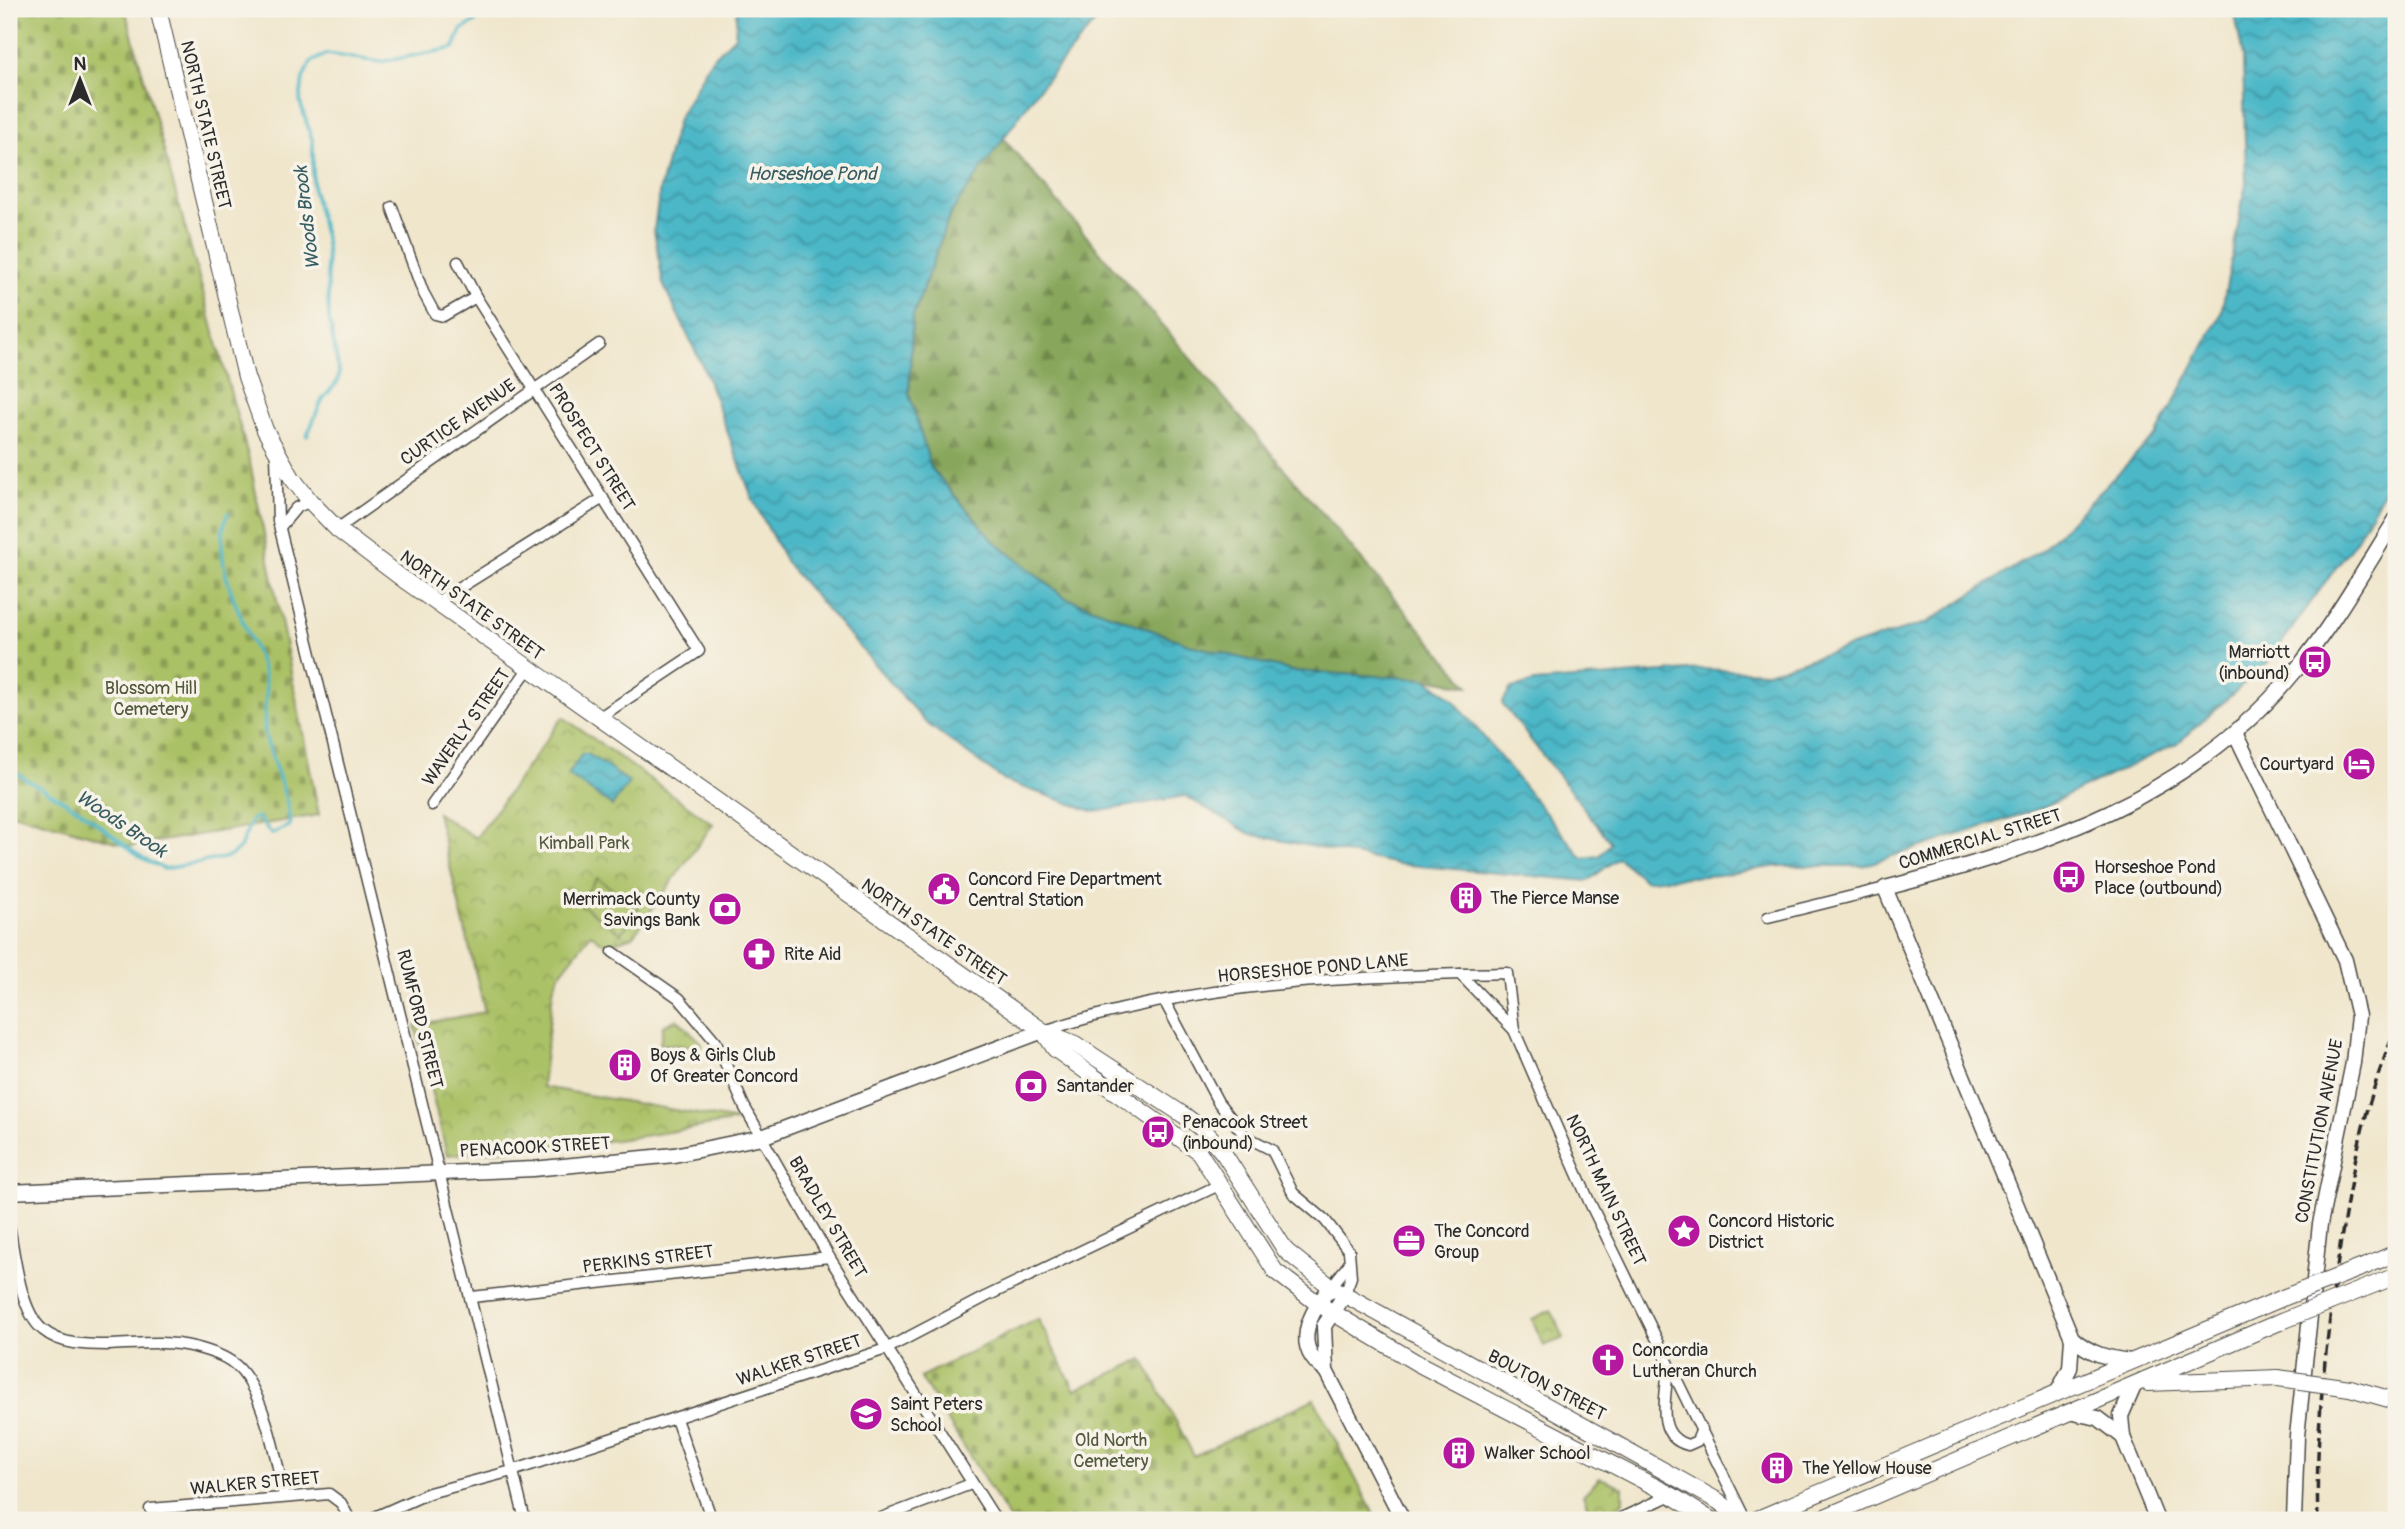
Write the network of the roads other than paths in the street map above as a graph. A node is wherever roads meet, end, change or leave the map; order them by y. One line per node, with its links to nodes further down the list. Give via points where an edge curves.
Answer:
1 (158, 9): 7 (main road, NORTH STATE STREET, via 246,377)
2 (392, 207): 4 (street, via 435,314 443,316)
3 (458, 262): 4 (street, PROSPECT STREET)
4 (476, 297): 6 (street, PROSPECT STREET)
5 (599, 344): 6 (street, CURTICE AVENUE)
6 (535, 390): 8 (street, PROSPECT STREET); 12 (street, CURTICE AVENUE)
7 (276, 451): 9 (main road, NORTH STATE STREET); 11 (street, RUMFORD STREET)
8 (603, 498): 13 (street); 15 (street, PROSPECT STREET, via 699,651)
9 (310, 501): 11 (street, via 296,508); 12 (main road, NORTH STATE STREET)
10 (2396, 519): 16 (street, COMMERCIAL STREET, via 2312,649)
11 (280, 527): 27 (street, RUMFORD STREET)
12 (337, 529): 13 (main road, NORTH STATE STREET)
13 (437, 602): 14 (main road, NORTH STATE STREET)
14 (528, 669): 15 (main road, NORTH STATE STREET); 17 (street, WAVERLY STREET)
15 (597, 719): 25 (main road, NORTH STATE STREET)
16 (2235, 733): 18 (street, COMMERCIAL STREET, via 2144,797 2099,819 2009,853); 69 (street, CONSTITUTION AVENUE, via 2345,960 2358,1016 2353,1063 2320,1224 2297,1436)
17 (432, 804)
18 (1885, 888): 19 (street); 39 (street, COMMERCIAL STREET)
19 (1768, 917)
20 (612, 951): 26 (street, BRADLEY STREET, via 679,998 709,1032)
21 (1507, 973): 22 (street, HORSESHOE POND LANE); 24 (street, NORTH MAIN STREET)
22 (1460, 974): 23 (street, HORSESHOE POND LANE, via 1272,985); 24 (street, NORTH MAIN STREET)
23 (1165, 1002): 25 (street, HORSESHOE POND LANE); 33 (street, via 1218,1102 1245,1136 1272,1150 1293,1193 1325,1220 1349,1251)
24 (1514, 1030): 42 (street, NORTH MAIN STREET, via 1589,1201)
25 (1042, 1031): 26 (street, PENACOOK STREET); 28 (main road, NORTH STATE STREET, via 1055,1049 1199,1152); 35 (main road, NORTH STATE STREET, via 1075,1044 1206,1132 1286,1251)
26 (762, 1137): 27 (street, PENACOOK STREET, via 612,1163); 32 (street, BRADLEY STREET)
27 (441, 1172): 29 (street, PENACOOK STREET); 36 (street, RUMFORD STREET)
28 (1221, 1184): 37 (main road, NORTH STATE STREET, via 1275,1271); 40 (street, WALKER STREET)
29 (9, 1192)
30 (9, 1224): 54 (street, via 30,1310 41,1329 60,1341 192,1346 234,1364 249,1382 260,1408)
31 (2396, 1253): 41 (main road, bridge)
32 (829, 1257): 36 (street, PERKINS STREET); 40 (street, BRADLEY STREET)
33 (1349, 1264): 35 (street); 35 (street, via 1351,1277)
34 (2396, 1276): 44 (main road, bridge)
35 (1337, 1292): 37 (street); 38 (street); 65 (main road, BOUTON STREET, via 1718,1501)
36 (472, 1297): 51 (street, RUMFORD STREET)
37 (1317, 1303): 38 (main road); 43 (street, via 1308,1317 1309,1351)
38 (1332, 1314): 43 (street, via 1323,1333); 53 (main road)
39 (2072, 1338): 41 (street, via 2102,1357); 45 (street, COMMERCIAL STREET, via 2070,1368)
40 (886, 1349): 48 (street, WALKER STREET); 52 (street, BRADLEY STREET)
41 (2131, 1362): 45 (main road)
42 (1668, 1363): 49 (street, NORTH MAIN STREET); 49 (street, NORTH MAIN STREET, via 1667,1433 1688,1446 1698,1441)
43 (1326, 1371): 62 (street)
44 (2135, 1384): 46 (main road, bridge, via 2278,1378 2350,1388); 47 (main road); 50 (street, via 2121,1416)
45 (2057, 1393): 66 (main road)
46 (2396, 1401)
47 (2067, 1412): 50 (street, via 2098,1418); 67 (main road)
48 (676, 1419): 51 (street, WALKER STREET); 59 (street)
49 (1702, 1429): 65 (street, NORTH MAIN STREET)
50 (2123, 1437): 68 (street)
51 (512, 1471): 57 (street, WALKER STREET, via 429,1493); 58 (street, RUMFORD STREET)
52 (971, 1484): 60 (street); 61 (street, BRADLEY STREET)
53 (1671, 1495): 63 (street); 64 (main road)
54 (284, 1496): 55 (street, WALKER STREET); 56 (street, WALKER STREET, via 329,1494 341,1503)
55 (150, 1509)
56 (350, 1520)
57 (368, 1520)
58 (525, 1520)
59 (712, 1520)
60 (876, 1520)
61 (996, 1520)
62 (1403, 1520)
63 (1617, 1520)
64 (1711, 1520)
65 (1744, 1520)
66 (1755, 1520)
67 (1818, 1520)
68 (2157, 1520)
69 (2294, 1520)

